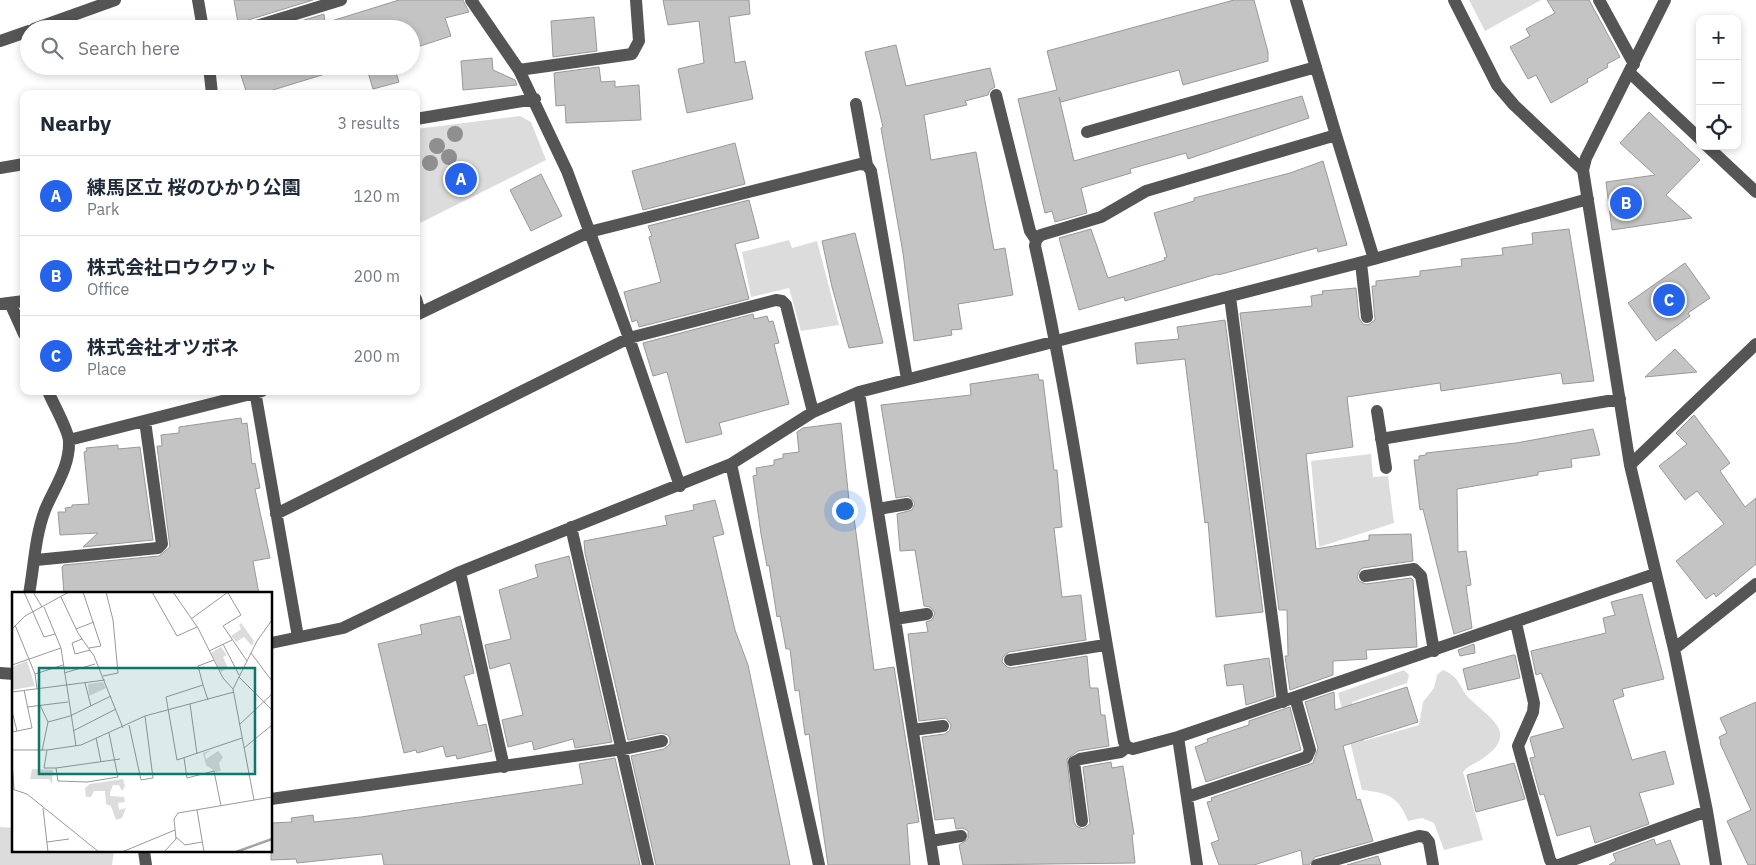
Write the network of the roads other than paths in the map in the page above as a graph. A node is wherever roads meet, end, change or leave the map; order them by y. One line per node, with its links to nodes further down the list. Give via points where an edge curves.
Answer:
1 (115, 0): 10 (street)
2 (198, 0): 11 (street)
3 (341, 0): 12 (street)
4 (471, 0): 17 (street)
5 (636, 0): 17 (street, via 639,42 632,54)
6 (1296, 0): 15 (street)
7 (1454, 0): 31 (street, via 1497,85)
8 (1600, 0): 16 (street)
9 (1665, 0): 16 (street)
10 (59, 20)
11 (201, 20)
12 (276, 20)
13 (20, 34): 14 (street)
14 (0, 41)
15 (1316, 67): 24 (street); 25 (street)
16 (1632, 69): 26 (street); 31 (street, via 1586,158)
17 (519, 70): 21 (street)
18 (210, 75): 19 (street)
19 (212, 90)
20 (996, 95): 35 (street, via 1030,231)
21 (535, 99): 23 (street); 34 (street, via 567,171)
22 (856, 104): 29 (street)
23 (420, 118)
24 (1087, 132)
25 (1336, 135): 35 (street, via 1146,191 1101,217 1041,235); 36 (street)
26 (1696, 135)
27 (1711, 150): 32 (street)
28 (20, 165): 30 (street)
29 (867, 165): 34 (street, via 860,164); 47 (street, via 871,171)
30 (0, 168)
31 (1584, 170): 33 (street)
32 (1756, 192)
33 (1588, 199): 36 (street); 52 (street)
34 (588, 232): 41 (street); 44 (street)
35 (1036, 240): 45 (street)
36 (1374, 259): 37 (street)
37 (1361, 263): 38 (street); 42 (street)
38 (1230, 297): 45 (street); 82 (street)
39 (20, 302): 40 (street)
40 (5, 304): 43 (street)
41 (420, 313)
42 (1367, 317)
43 (20, 328)
44 (629, 338): 54 (street, via 782,301 786,305); 61 (street); 64 (street)
45 (1057, 342): 47 (street); 77 (street)
46 (1756, 344): 59 (street)
47 (907, 379): 48 (street)
48 (859, 392): 54 (street); 63 (street)
49 (50, 395): 56 (street)
50 (245, 395): 55 (street)
51 (257, 395): 64 (street)
52 (1620, 400): 57 (street); 59 (street)
53 (1377, 411): 57 (street)
54 (813, 412): 58 (street)
55 (145, 421): 56 (street); 66 (street, via 162,544 158,548)
56 (69, 440): 66 (street, via 66,463 40,530)
57 (1381, 440): 60 (street)
58 (731, 464): 61 (street); 99 (street)
59 (1630, 465): 68 (street)
60 (1386, 468)
61 (680, 486): 65 (street)
62 (907, 504): 63 (street)
63 (878, 509): 73 (street)
64 (276, 514): 75 (street)
65 (571, 527): 67 (street); 88 (street)
66 (36, 560): 71 (street)
67 (460, 572): 75 (street, via 343,628); 89 (street)
68 (1655, 574): 74 (street); 78 (street)
69 (1365, 576): 79 (street, via 1414,569 1419,572)
70 (1756, 584): 78 (street)
71 (29, 592)
72 (928, 614): 73 (street)
73 (895, 619): 84 (street)
74 (1516, 623): 79 (street); 104 (street, via 1534,703 1518,746 1550,860)
75 (298, 637): 76 (street)
76 (272, 644)
77 (1105, 645): 80 (street); 87 (street)
78 (1674, 649): 92 (street)
79 (1434, 651): 81 (street)
80 (1010, 660)
81 (1295, 697): 82 (street); 90 (street, via 1310,750 1307,757)
82 (1283, 702): 85 (street)
83 (943, 726): 84 (street)
84 (913, 730): 95 (street)
85 (1178, 737): 87 (street); 90 (street)
86 (662, 740): 88 (street)
87 (1127, 747): 93 (street, via 1121,752 1074,762)
88 (623, 750): 89 (street); 98 (street)
89 (504, 767): 91 (street)
90 (1187, 797): 101 (street)
91 (272, 799)
92 (1707, 811): 104 (street); 105 (street)
93 (1082, 820)
94 (961, 836): 95 (street)
95 (930, 841): 100 (street)
96 (144, 852): 97 (street)
97 (146, 865)
98 (648, 865)
99 (819, 865)
100 (934, 865)
101 (1197, 865)
102 (1318, 865): 103 (street, via 1419,836 1429,842)
103 (1433, 865)
104 (1558, 865)
105 (1716, 865)

